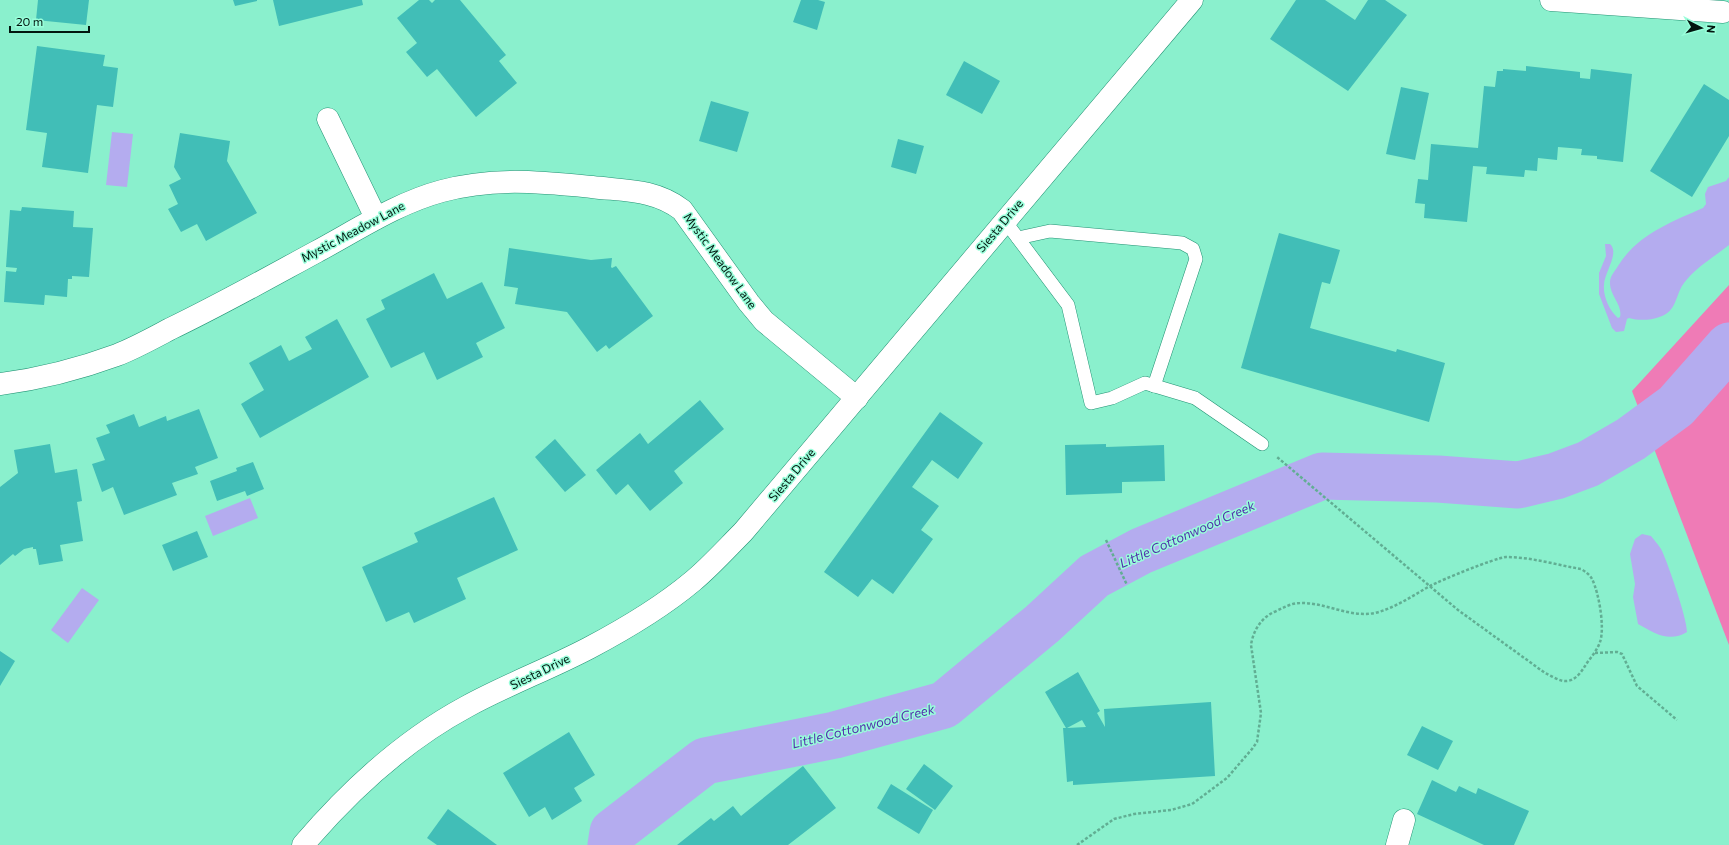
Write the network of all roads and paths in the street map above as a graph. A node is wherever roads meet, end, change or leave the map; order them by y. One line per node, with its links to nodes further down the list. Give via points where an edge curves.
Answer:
1 (1192, 0): 6 (street, Siesta Drive)
2 (1551, 0): 3 (street)
3 (1723, 12)
4 (328, 119): 5 (street)
5 (376, 218): 8 (street, Mystic Meadow Lane, via 200,315 119,354 35,379); 10 (street, Mystic Meadow Lane, via 441,191 506,181 654,194 669,200 682,210 764,320)
6 (1005, 221): 7 (lane); 10 (street, Siesta Drive)
7 (1018, 238): 9 (lane, via 1068,305 1092,403 1112,398 1145,383); 9 (lane, via 1050,231 1182,243 1193,249 1196,259)
8 (0, 384)
9 (1154, 386): 11 (lane, via 1195,398)
10 (857, 398): 19 (street, Siesta Drive, via 743,532 693,581 639,619 589,648 465,707 422,736 372,772)
11 (1262, 444)
12 (1286, 465): 15 (path)
13 (1106, 540): 14 (path)
14 (1127, 585)
15 (1430, 586): 16 (path, via 1458,610 1545,673 1559,680 1572,680); 16 (path, via 1506,557 1581,569 1592,578 1601,618 1600,642); 20 (path, via 1399,604 1374,613 1350,613 1301,603 1292,604 1269,615 1256,628 1252,637 1261,713 1257,742 1252,750 1227,778 1192,804 1114,819)
16 (1594, 653): 17 (path, via 1622,654 1637,686)
17 (1677, 720)
18 (1404, 820): 21 (street)
19 (303, 845)
20 (1077, 845)
21 (1397, 845)

